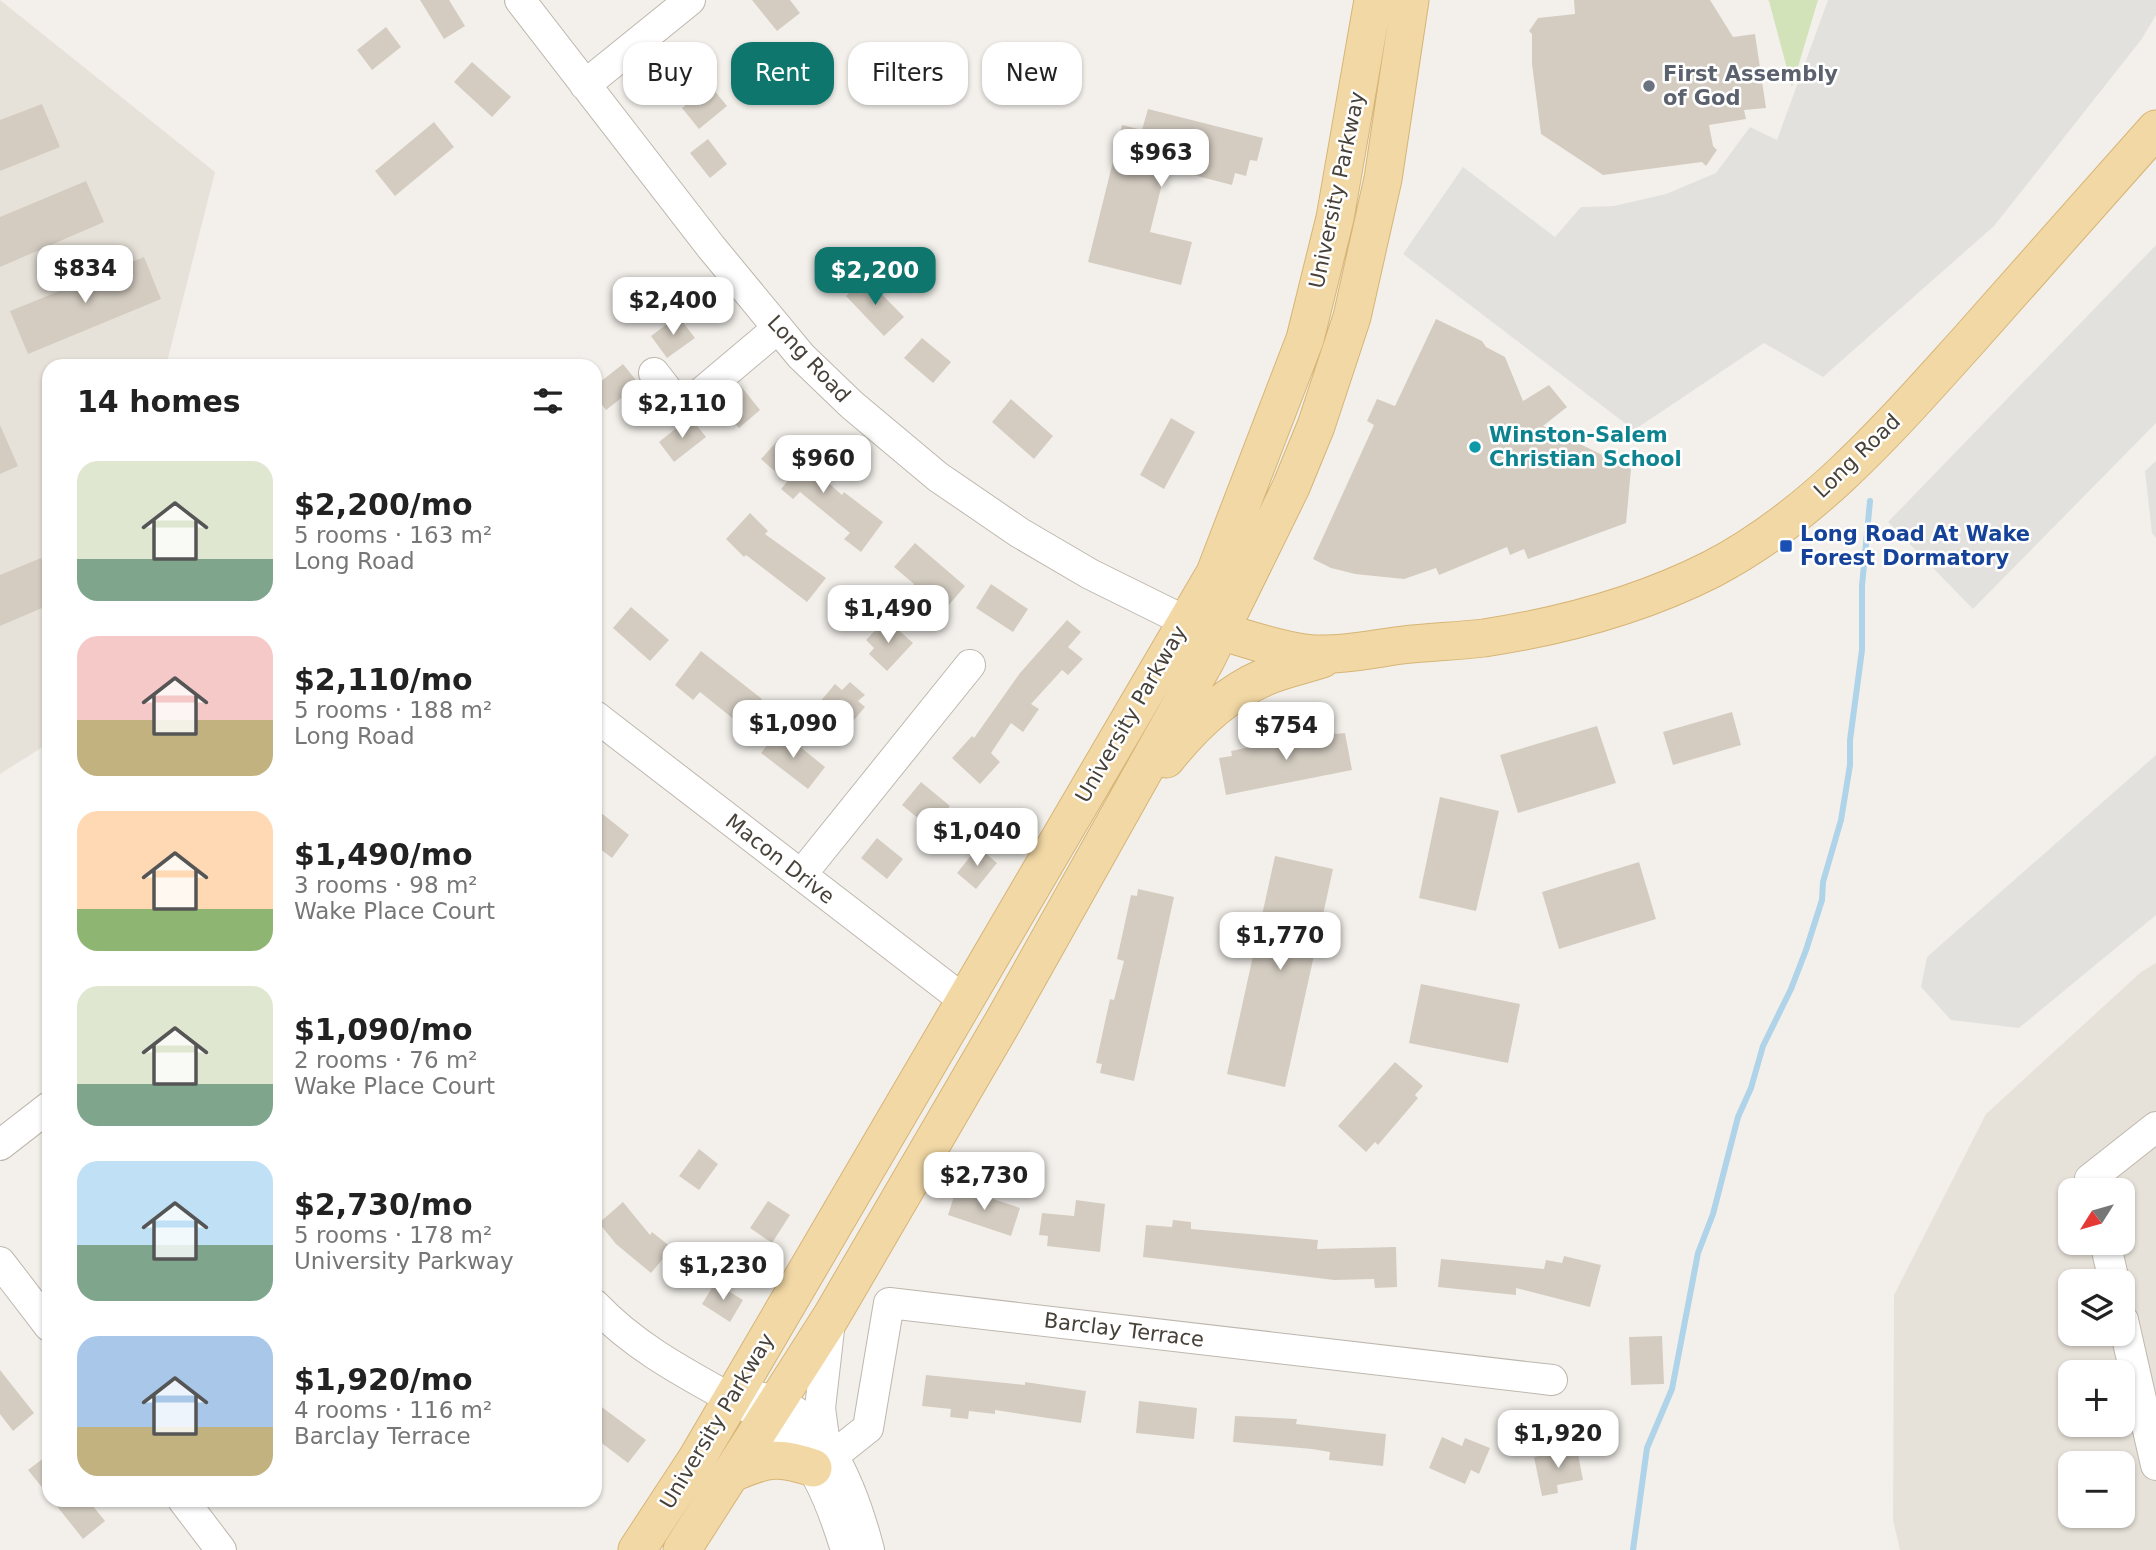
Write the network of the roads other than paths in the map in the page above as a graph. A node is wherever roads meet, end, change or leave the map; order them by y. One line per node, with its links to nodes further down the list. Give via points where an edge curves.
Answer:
1 (520, 0): 5 (street, Long Road)
2 (690, 0): 5 (street)
3 (1373, 0): 9 (main road, University Parkway, via 1335,218 1304,340 1215,573)
4 (1410, 0): 10 (main road, University Parkway, via 1383,180 1352,317 1291,487)
5 (585, 85): 7 (street, Long Road)
6 (2156, 129): 11 (main road, Long Road, via 1873,444 1814,498 1753,544 1655,594 1581,619 1510,634)
7 (778, 328): 8 (street, via 682,409); 9 (street, Long Road, via 852,405 938,477 1090,574)
8 (654, 373)
9 (1185, 621): 10 (main road, Long Road); 17 (main road, University Parkway)
10 (1225, 622): 11 (main road, Long Road); 12 (main road, Long Road, via 1248,641); 15 (main road, University Parkway)
11 (1382, 648): 12 (main road, Long Road)
12 (1333, 654): 15 (main road, via 1233,693 1177,745 1148,783)
13 (970, 665): 16 (street)
14 (602, 721): 16 (street, Macon Drive)
15 (1128, 796): 25 (main road, University Parkway)
16 (801, 875): 17 (street, Macon Drive)
17 (965, 1001): 28 (main road, University Parkway)
18 (42, 1112): 20 (street)
19 (2156, 1127): 21 (street)
20 (0, 1145)
21 (2091, 1178)
22 (0, 1262): 24 (street)
23 (602, 1311): 28 (street, via 661,1359)
24 (42, 1317)
25 (831, 1317): 29 (main road, University Parkway); 30 (street, via 820,1408)
26 (2129, 1346): 31 (street)
27 (1552, 1380): 30 (street, Barclay Terrace, via 889,1303 868,1428)
28 (730, 1398): 29 (street); 35 (main road, University Parkway)
29 (774, 1410): 30 (street); 32 (main road, University Parkway)
30 (824, 1456): 32 (main road, via 758,1461); 37 (street, via 828,1494); 38 (street, via 847,1480)
31 (2156, 1465)
32 (735, 1472): 36 (main road, University Parkway)
33 (188, 1507): 34 (street)
34 (221, 1550)
35 (637, 1550)
36 (682, 1550)
37 (846, 1550)
38 (869, 1550)

